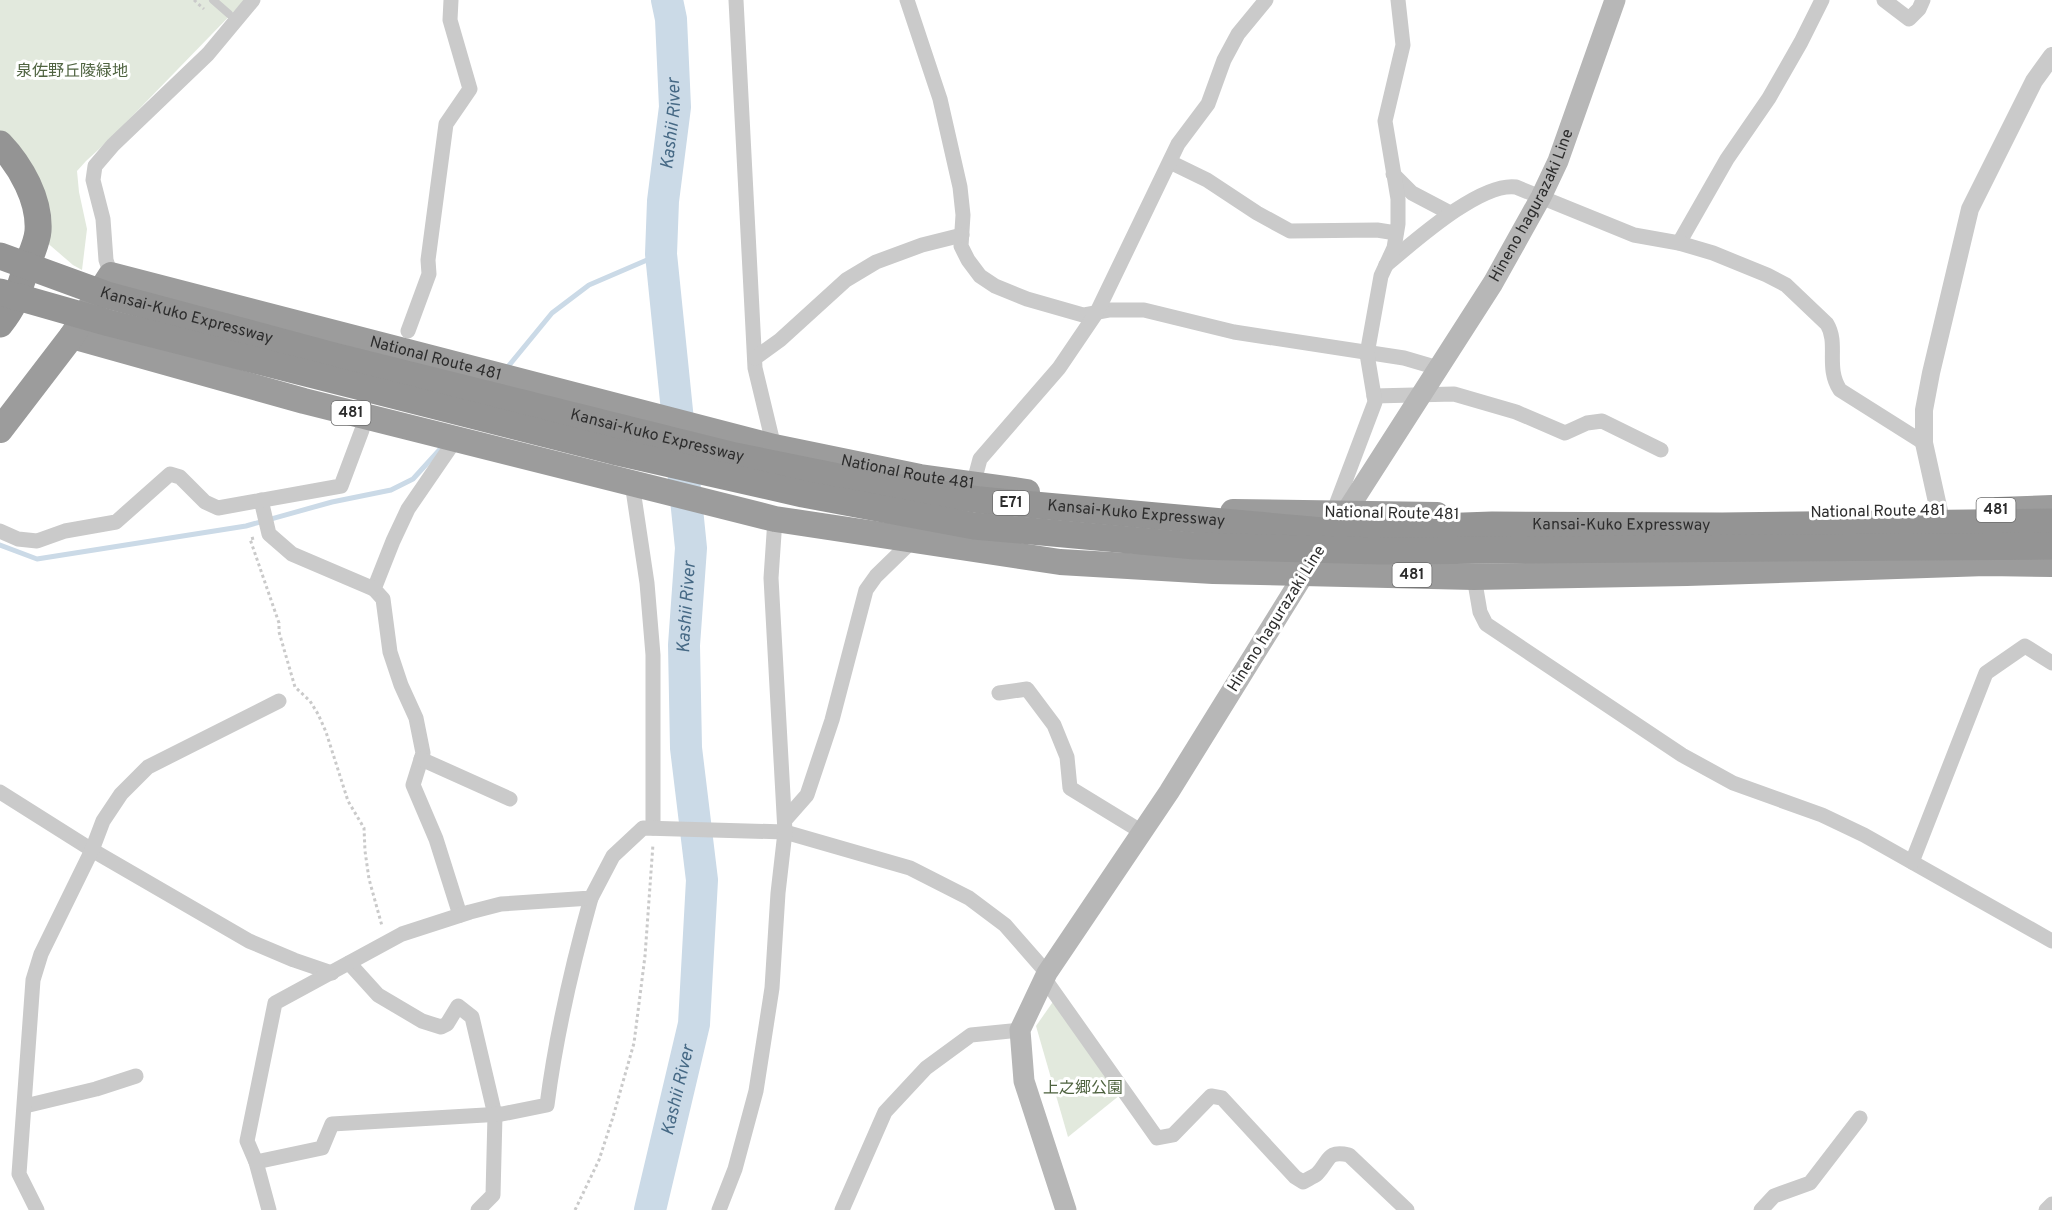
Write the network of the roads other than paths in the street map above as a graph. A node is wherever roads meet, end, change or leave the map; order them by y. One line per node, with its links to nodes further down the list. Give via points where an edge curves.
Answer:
1 (213, 0): 12 (lane)
2 (253, 0): 24 (street, via 208,54 94,166 93,180)
3 (452, 0): 28 (street, via 450,20 470,89 446,124 429,274)
4 (736, 0): 31 (street)
5 (907, 0): 20 (street, via 940,99 960,188)
6 (1266, 0): 15 (street, via 1238,34 1208,104 1178,144)
7 (1398, 0): 16 (street, via 1403,45 1385,121)
8 (1615, 0): 17 (main road, Hineno hagurazaki Line, via 1558,161)
9 (1822, 0): 21 (street, via 1769,98 1727,159)
10 (1884, 0): 11 (street, via 1909,19)
11 (1923, 0)
12 (229, 14)
13 (2052, 56): 38 (street, via 2034,81 1970,208 1931,373 1924,410)
14 (0, 144): 27 (highway, via 31,191 38,233 13,309)
15 (1170, 162): 19 (street, via 1290,231); 26 (street)
16 (1393, 174): 18 (street, via 1412,193); 19 (street, via 1398,199)
17 (1541, 197): 18 (street, via 1505,185); 21 (street, via 1634,235); 32 (main road, Hineno hagurazaki Line, via 1493,283)
18 (1450, 213): 23 (street)
19 (1396, 233): 23 (street)
20 (962, 235): 26 (street, via 968,260 980,276 995,286 1083,315); 31 (street, via 876,261 846,280)
21 (1679, 243): 38 (street, via 1713,253 1786,285 1831,331 1833,379 1840,390)
22 (0, 256): 45 (highway, Kansai-Kuko Expressway / E71, bridge, via 107,295 735,456 862,482 980,500 1323,531 1492,525 1722,526)
23 (1386, 265): 30 (street)
24 (111, 275): 29 (highway); 39 (highway, National Route 481 / 481)
25 (0, 292): 50 (highway, Kansai-Kuko Expressway / E71, bridge, via 613,451 803,494 974,526 1195,546 1380,551)
26 (1098, 312): 30 (street, via 1144,310 1234,332); 42 (street, via 1059,368 980,459)
27 (0, 324)
28 (408, 331)
29 (72, 336): 35 (highway); 37 (highway, 481)
30 (1367, 354): 32 (street, via 1404,358); 34 (street)
31 (755, 358): 39 (street)
32 (1438, 368): 33 (main road, Hineno hagurazaki Line)
33 (1421, 394): 34 (street); 40 (street, via 1454,393 1516,412 1564,433 1602,421); 46 (main road, Hineno hagurazaki Line)
34 (1374, 396): 46 (street)
35 (0, 430)
36 (362, 430): 43 (street, via 341,486)
37 (456, 439): 41 (highway, 481); 54 (street, via 408,509)
38 (1924, 443): 44 (street)
39 (774, 447): 42 (highway, National Route 481 / 481)
40 (1661, 450)
41 (632, 483): 47 (highway, 481); 62 (street, via 653,655)
42 (973, 485): 46 (highway, National Route 481 / 481, via 1192,511)
43 (261, 500): 48 (street, via 218,508 205,502 180,477 170,474 116,522 65,531 37,541 18,539); 54 (street, via 269,534 292,554)
44 (1939, 511): 45 (highway, National Route 481 / 481); 46 (highway, National Route 481 / 481, via 1469,516)
45 (2049, 511)
46 (1339, 513): 52 (main road, Hineno hagurazaki Line)
47 (775, 519): 49 (highway, 481); 61 (street, via 771,578)
48 (0, 531)
49 (913, 540): 52 (highway, 481, via 1060,562); 61 (street, via 866,590 832,720 807,795)
50 (2052, 546)
51 (2052, 564): 53 (highway, 481)
52 (1305, 572): 53 (highway, 481); 63 (main road, Hineno hagurazaki Line)
53 (1474, 577): 65 (street, via 1486,624 1682,755 1733,783 1822,815)
54 (374, 589): 58 (street, via 383,599 390,652 416,718)
55 (2052, 663): 65 (street, via 2025,646 1986,673)
56 (999, 693): 63 (street, via 1027,689 1054,724 1067,757 1070,788)
57 (279, 701): 64 (street, via 148,767 121,794 103,821)
58 (421, 759): 60 (street); 67 (street, via 413,785 436,839)
59 (0, 792): 64 (street)
60 (510, 799)
61 (785, 826): 62 (street); 71 (street, via 910,868 969,898 1005,926); 82 (street, via 772,988 756,1091 735,1169)
62 (653, 828): 66 (street, via 643,828 613,856)
63 (1142, 832): 71 (main road, Hineno hagurazaki Line)
64 (92, 850): 70 (street, via 249,941); 74 (street, via 41,954 33,980)
65 (1912, 862): 68 (street)
66 (591, 898): 67 (street, via 501,904); 75 (street, via 574,957 547,1105)
67 (460, 915): 69 (street, via 402,934)
68 (2052, 941)
69 (349, 963): 70 (street); 75 (street, via 378,995 422,1021 441,1027 458,1006 472,1017)
70 (332, 973): 77 (street, via 275,1003 247,1141)
71 (1046, 975): 72 (main road, Hineno hagurazaki Line); 85 (street, via 1156,1138 1173,1135 1211,1096 1221,1098 1303,1182 1317,1174 1330,1156 1338,1152 1349,1155)
72 (1020, 1030): 83 (street, via 971,1035 926,1068 885,1112); 84 (main road, Hineno hagurazaki Line, via 1024,1081)
73 (136, 1076): 74 (street)
74 (25, 1106): 79 (street, via 19,1174)
75 (495, 1114): 77 (street, via 332,1124 322,1148); 81 (street, via 493,1195)
76 (1860, 1118): 86 (street, via 1810,1182 1774,1196)
77 (256, 1162): 80 (street)
78 (2052, 1204): 87 (street)
79 (37, 1210)
80 (269, 1210)
81 (478, 1210)
82 (719, 1210)
83 (842, 1210)
84 (1066, 1210)
85 (1407, 1210)
86 (1761, 1210)
87 (2046, 1210)

